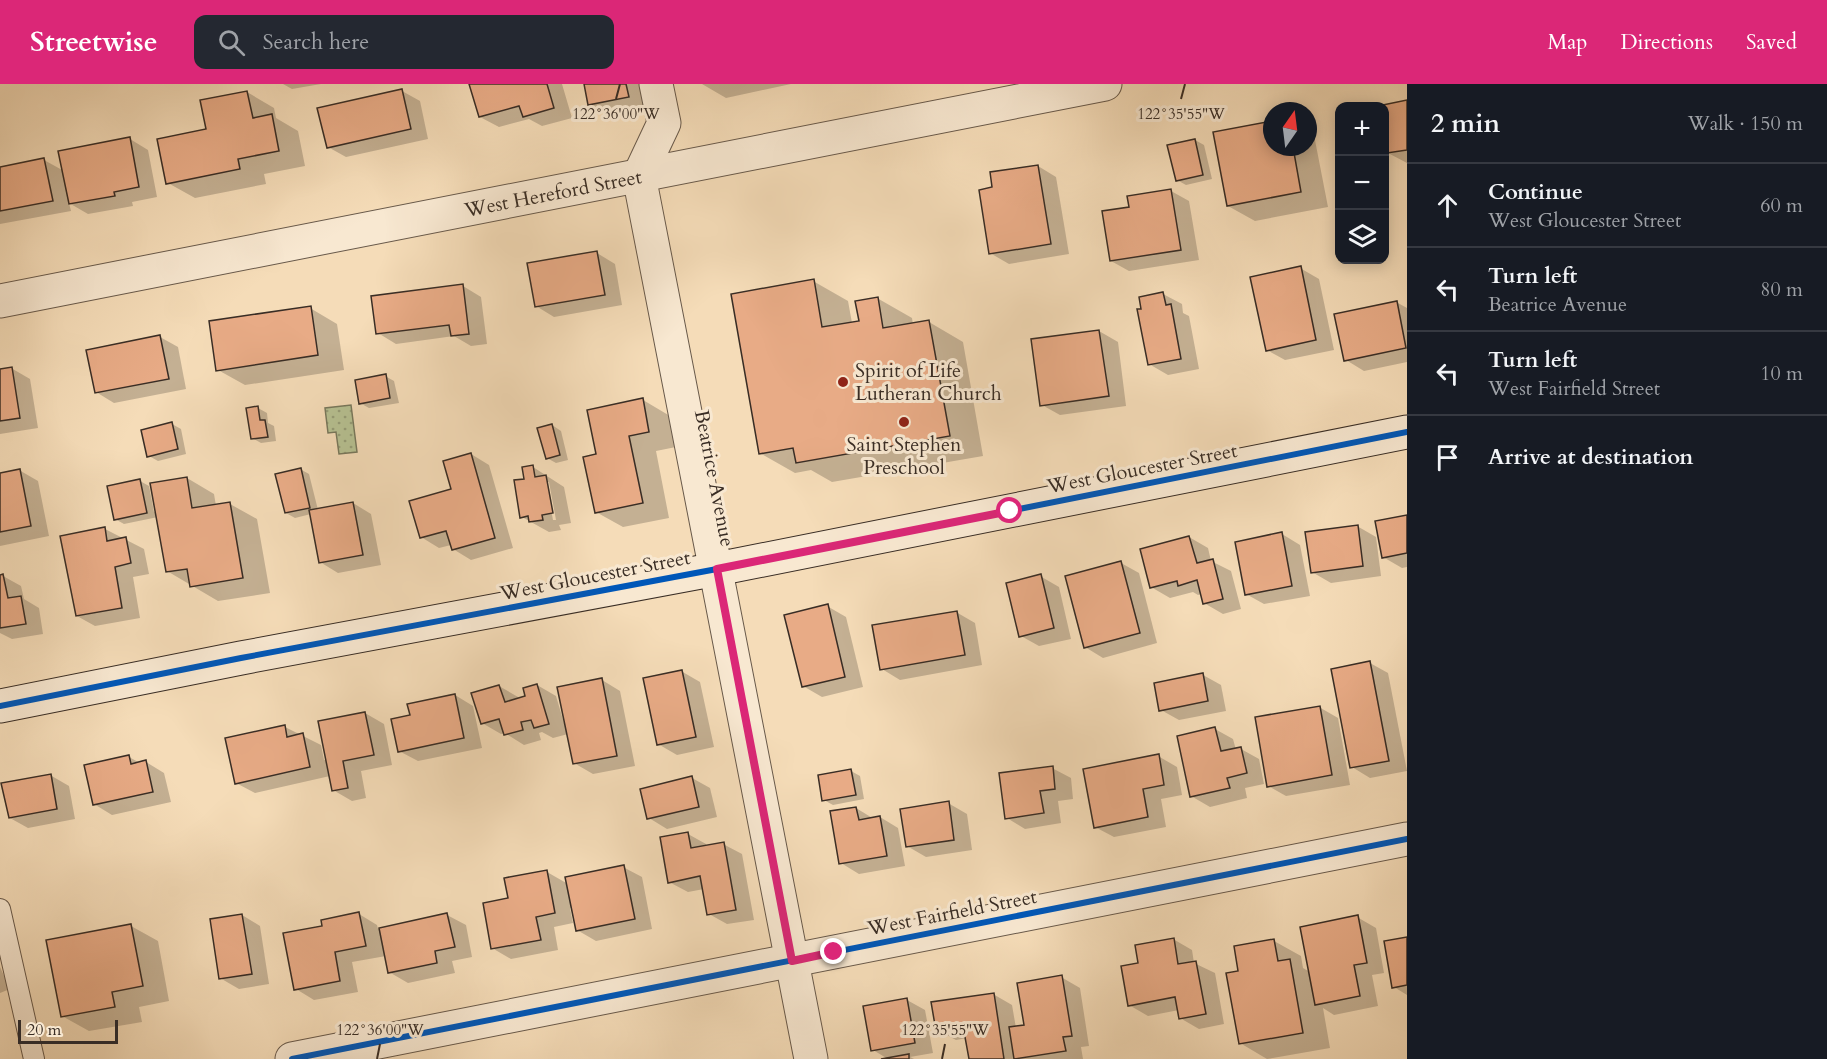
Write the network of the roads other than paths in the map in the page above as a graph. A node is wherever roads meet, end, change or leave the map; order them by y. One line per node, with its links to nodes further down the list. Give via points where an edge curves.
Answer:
1 (656, 84): 3 (street, via 664,123)
2 (1106, 84): 3 (street, West Hereford Street)
3 (639, 176): 4 (street, West Hereford Street); 6 (street, Beatrice Avenue)
4 (0, 301)
5 (1407, 432): 6 (street, West Gloucester Street)
6 (717, 569): 7 (street, West Gloucester Street); 10 (street, Beatrice Avenue)
7 (0, 706)
8 (1407, 839): 10 (street, West Fairfield Street)
9 (0, 909): 11 (lane)
10 (792, 961): 12 (street, West Fairfield Street); 13 (street, Beatrice Avenue)
11 (34, 1059)
12 (292, 1059)
13 (811, 1059)

